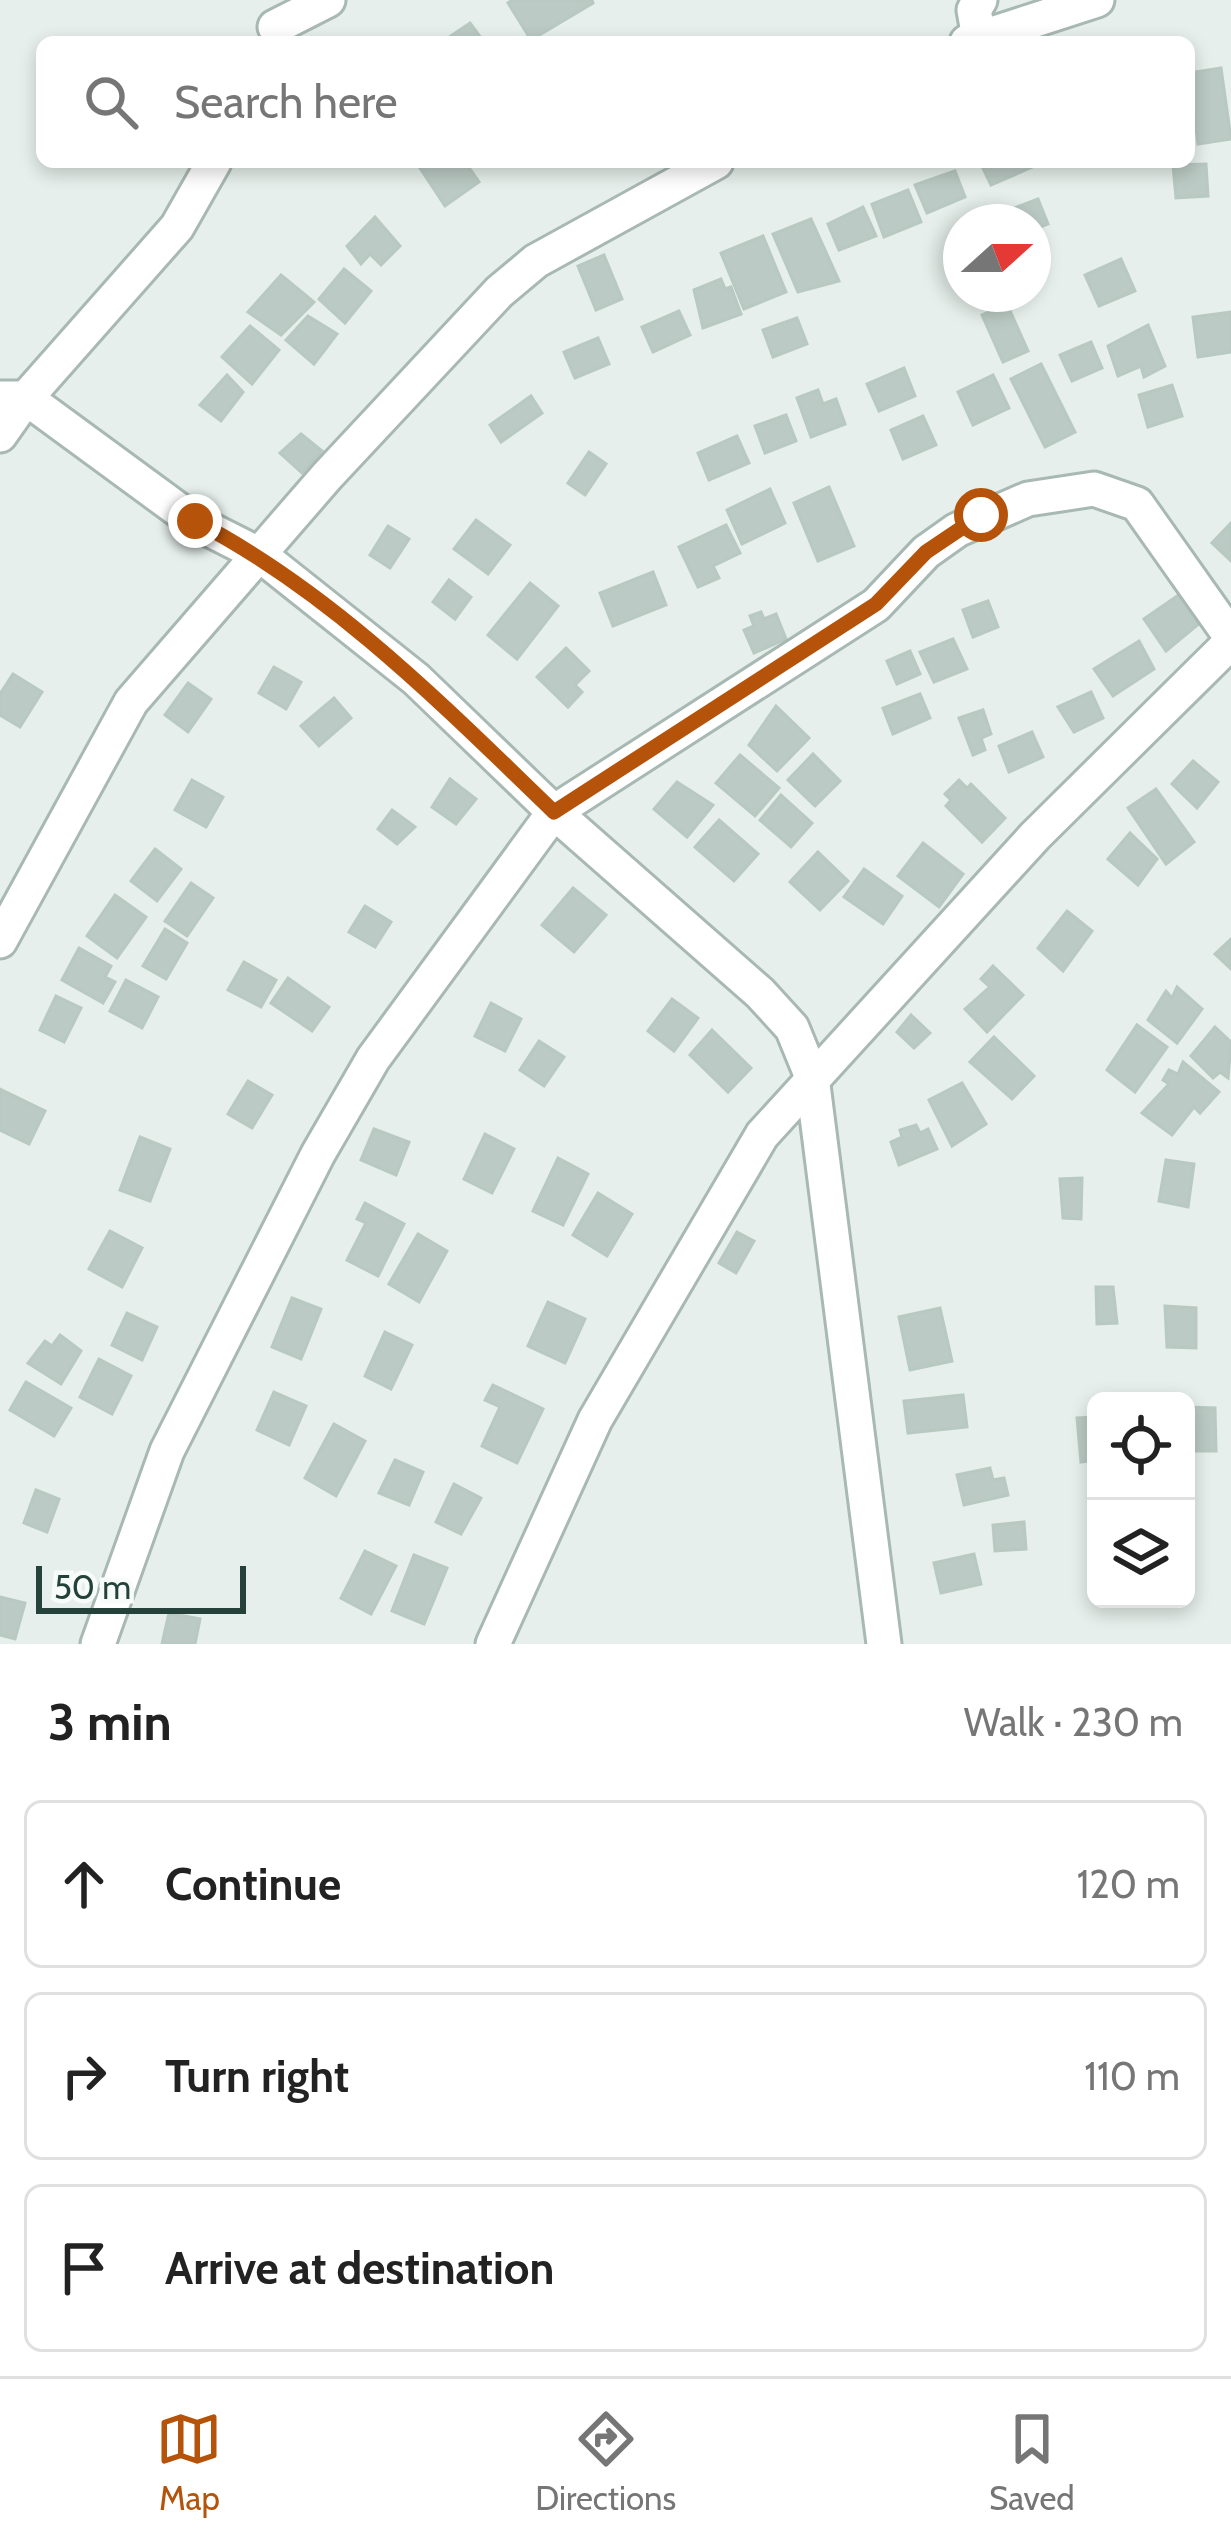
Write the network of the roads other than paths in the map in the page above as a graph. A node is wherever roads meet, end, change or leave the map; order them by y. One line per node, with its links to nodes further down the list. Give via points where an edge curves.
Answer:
1 (328, 0): 4 (street)
2 (978, 0): 5 (street)
3 (1096, 0): 6 (street)
4 (272, 23)
5 (974, 36)
6 (985, 36)
7 (210, 168): 9 (street, via 176,227)
8 (704, 168): 11 (street, via 573,236 499,292)
9 (13, 398): 10 (street); 11 (street, via 195,521)
10 (0, 435)
11 (260, 555): 13 (street, via 416,680); 14 (street, via 131,702)
12 (1231, 639): 13 (street, via 1137,504 1094,489 1028,499 957,530 876,604); 15 (street, via 1034,836)
13 (554, 812): 15 (street, via 760,993 792,1028); 16 (street, via 373,1058 319,1154 166,1451)
14 (0, 940)
15 (812, 1077): 17 (street, via 762,1135 595,1420); 18 (street)
16 (98, 1644)
17 (493, 1644)
18 (884, 1644)

